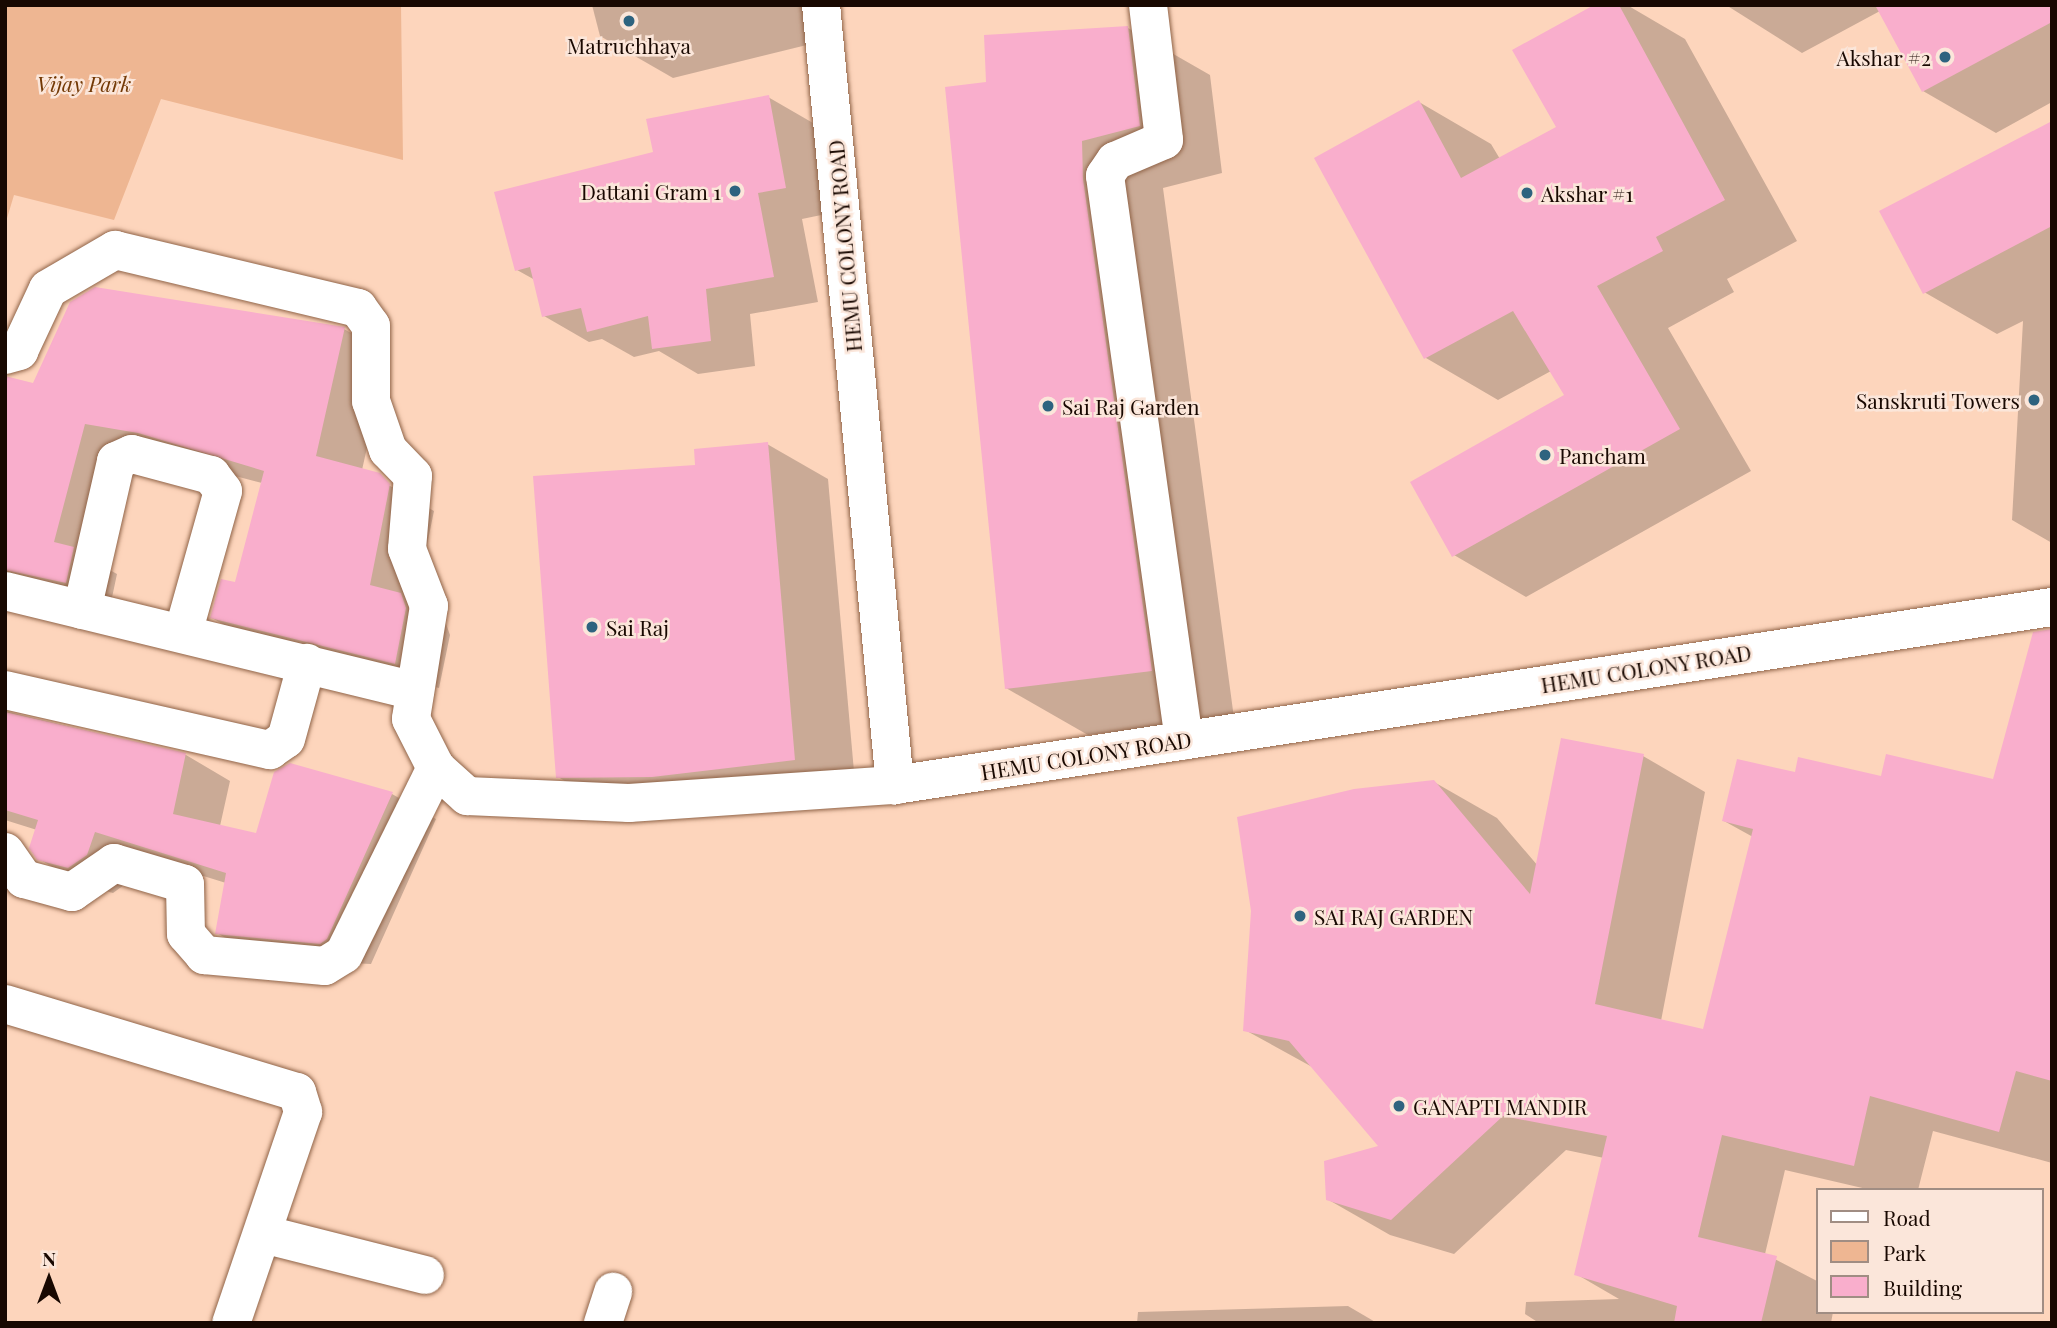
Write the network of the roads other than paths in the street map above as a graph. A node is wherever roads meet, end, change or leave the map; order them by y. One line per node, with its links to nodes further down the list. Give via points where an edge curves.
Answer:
1 (821, 5): 13 (street, HEMU COLONY ROAD)
2 (1149, 5): 11 (street, via 1164,140 1115,161 1105,176)
3 (5, 355): 10 (street, via 19,351 48,289 115,250 358,308 371,326 371,401 388,450 413,476 407,549 429,606)
4 (5, 591): 6 (street)
5 (2052, 607): 11 (street, HEMU COLONY ROAD)
6 (82, 610): 7 (street); 7 (street, via 116,461 132,454 211,475 223,491)
7 (183, 633): 8 (street)
8 (307, 663): 9 (street, via 286,739 270,750); 10 (street)
9 (5, 690)
10 (415, 691): 12 (street, via 411,719)
11 (1184, 740): 13 (street, HEMU COLONY ROAD)
12 (436, 768): 13 (street, via 467,796 629,803); 14 (street, via 344,954 325,966 204,955 186,934 184,884 114,863 72,892 24,879)
13 (895, 786)
14 (5, 852)
15 (5, 1004): 16 (street, via 297,1092 303,1112)
16 (263, 1234): 17 (street); 18 (street)
17 (425, 1275)
18 (231, 1323)

